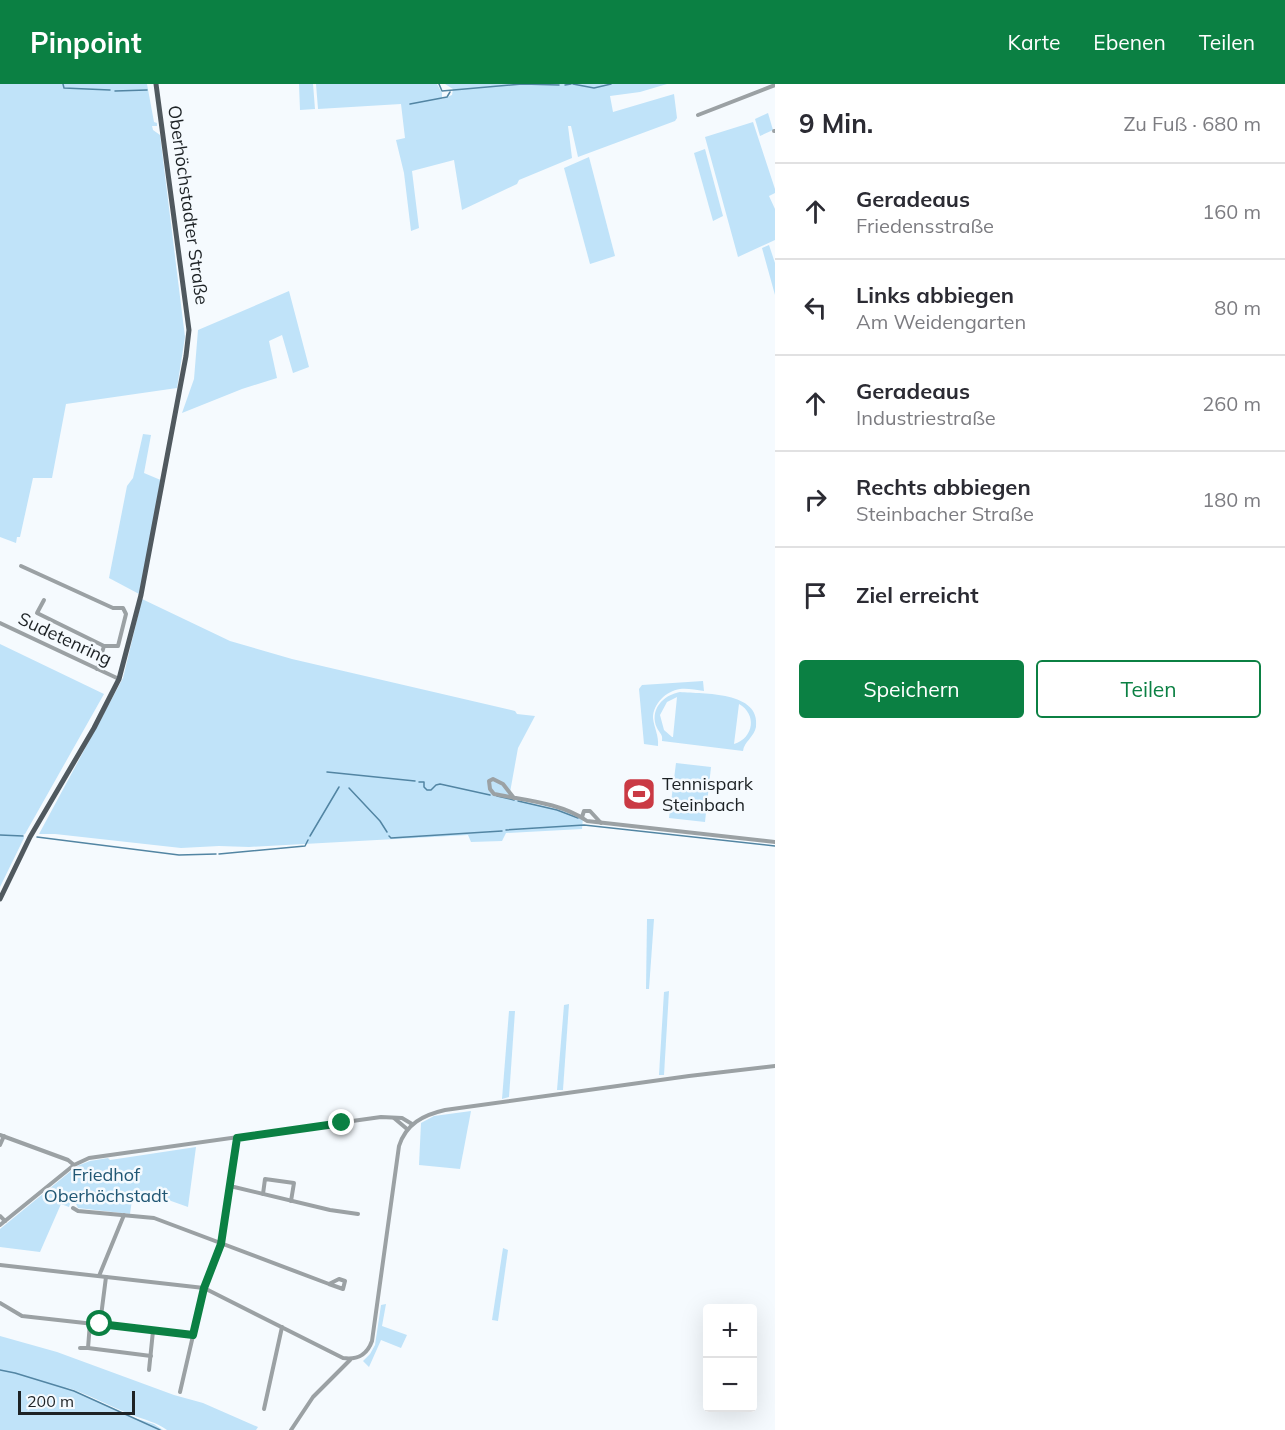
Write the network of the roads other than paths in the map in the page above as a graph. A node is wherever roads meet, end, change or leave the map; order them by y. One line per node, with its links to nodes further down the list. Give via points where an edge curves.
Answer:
1 (156, 84): 9 (main road, Oberhöchstadter Straße, via 189,330 141,595)
2 (775, 85): 3 (street)
3 (698, 114)
4 (21, 566): 7 (street, via 113,608 123,608 126,614 121,642 118,646)
5 (44, 600): 7 (street, via 37,613)
6 (0, 623): 8 (street, Sudetenring)
7 (104, 646): 8 (street)
8 (97, 669): 9 (street, Sudetenring)
9 (119, 679): 14 (main road, Oberhöchstadter Straße)
10 (514, 798): 10 (street, via 500,781 491,779 489,787 494,795); 11 (street)
11 (582, 817): 12 (street); 12 (street, via 584,811 590,811)
12 (602, 824): 13 (street)
13 (775, 842)
14 (1, 896)
15 (775, 1066): 17 (street, via 445,1110)
16 (394, 1118): 17 (street); 18 (street); 20 (street)
17 (412, 1124): 18 (street)
18 (407, 1129): 47 (street, via 398,1153 372,1341 365,1353)
19 (2, 1135): 21 (street); 22 (street)
20 (237, 1138): 22 (street, via 99,1157); 23 (street)
21 (0, 1145)
22 (74, 1165): 30 (street)
23 (230, 1186): 24 (street); 32 (street)
24 (263, 1194): 25 (street); 25 (street, via 265,1179 294,1183)
25 (291, 1201): 27 (street)
26 (73, 1208): 28 (street)
27 (358, 1214)
28 (124, 1215): 32 (street, via 154,1218); 34 (street)
29 (0, 1216): 30 (street)
30 (5, 1221): 31 (street)
31 (0, 1225)
32 (221, 1244): 36 (street); 37 (street)
33 (0, 1265): 34 (street)
34 (99, 1276): 35 (street)
35 (106, 1277): 37 (street); 40 (street)
36 (329, 1284)
37 (204, 1288): 41 (street); 43 (street)
38 (0, 1303): 39 (street, via 22,1316)
39 (90, 1323): 40 (street); 45 (street)
40 (100, 1324): 42 (street)
41 (282, 1327): 47 (street); 50 (street)
42 (153, 1331): 43 (street); 46 (street)
43 (193, 1335): 49 (street)
44 (80, 1348): 45 (street)
45 (88, 1348): 46 (street)
46 (151, 1356): 48 (street)
47 (350, 1359): 51 (street, via 313,1397)
48 (149, 1370)
49 (180, 1392)
50 (264, 1409)
51 (291, 1430)

